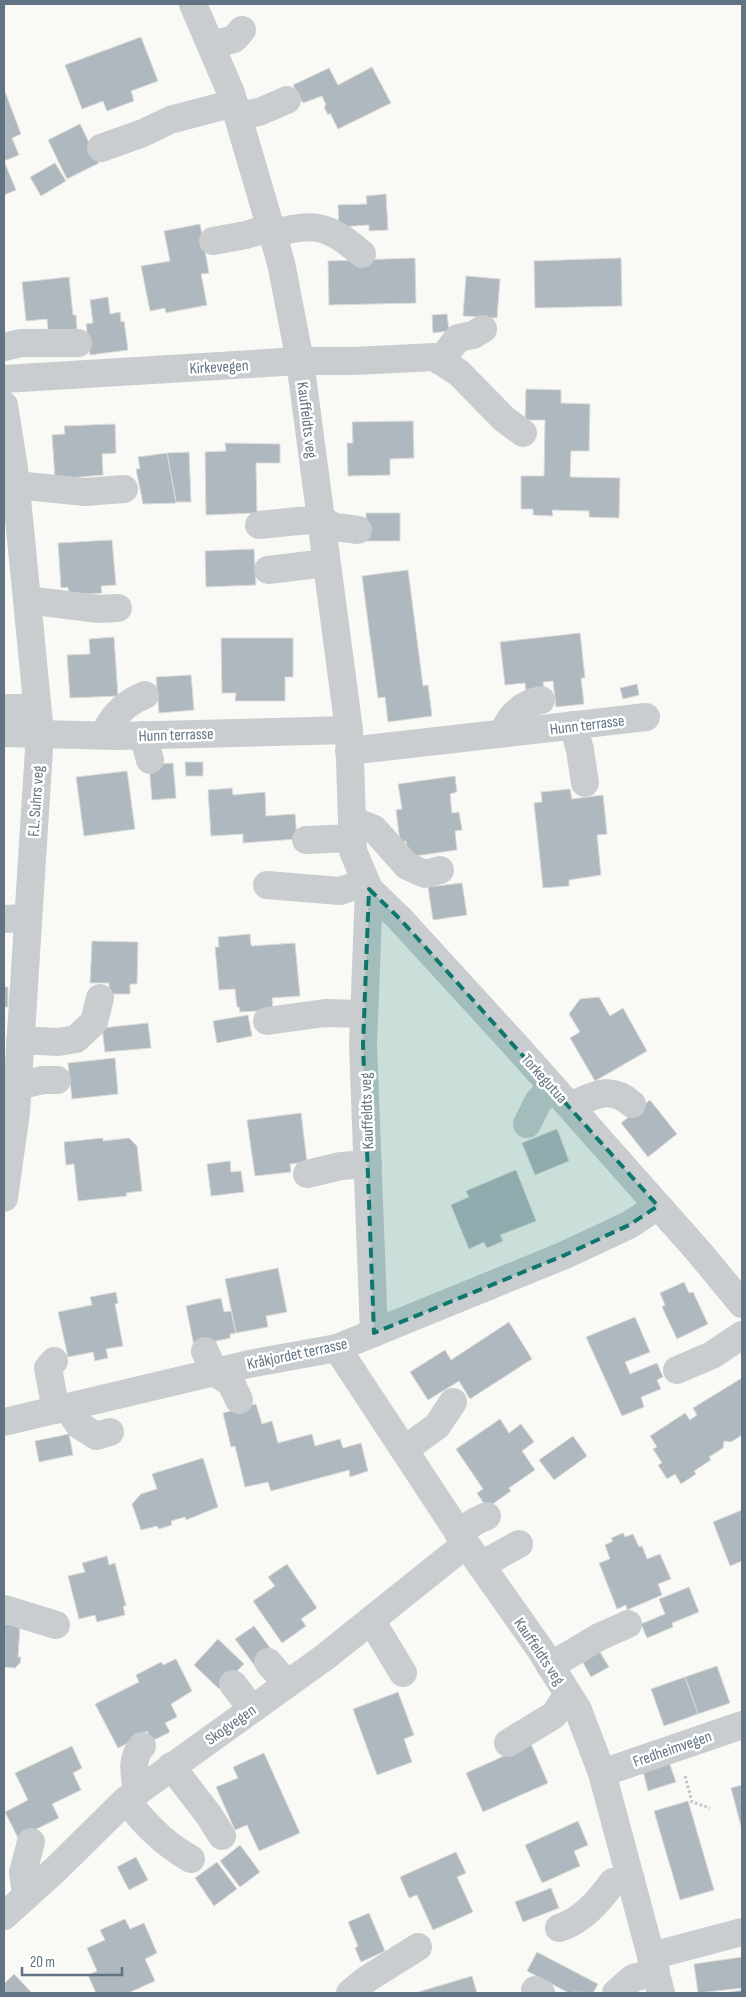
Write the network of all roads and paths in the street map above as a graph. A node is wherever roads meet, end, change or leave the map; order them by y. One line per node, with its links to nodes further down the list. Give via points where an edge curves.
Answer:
1 (193, 4): 3 (street, Kauffeldts veg)
2 (242, 30): 3 (street, via 234,38)
3 (211, 45): 5 (street, Kauffeldts veg)
4 (287, 100): 5 (street, via 259,112)
5 (236, 110): 6 (street, via 170,120); 7 (street, Kauffeldts veg)
6 (101, 148)
7 (272, 231): 8 (street); 9 (street, via 320,227 344,238); 14 (street, Kauffeldts veg)
8 (213, 240)
9 (362, 254)
10 (483, 328): 13 (street, via 473,335 458,338)
11 (78, 343): 12 (street, via 21,343)
12 (4, 347)
13 (437, 359): 14 (street, Kirkevegen); 17 (street, via 460,373 504,419)
14 (300, 361): 15 (street, Kirkevegen); 20 (street, Kauffeldts veg)
15 (4, 379)
16 (4, 405): 18 (street, F.L. Suhrs veg)
17 (523, 433)
18 (16, 486): 19 (street, via 85,492); 23 (street, F.L. Suhrs veg)
19 (124, 489)
20 (321, 520): 21 (street); 22 (street, via 335,527); 24 (street, Kauffeldts veg)
21 (260, 525)
22 (358, 530)
23 (13, 545): 26 (street, F.L. Suhrs veg)
24 (326, 563): 25 (street); 33 (street, Kauffeldts veg)
25 (268, 570)
26 (27, 600): 27 (street, via 98,610); 32 (street, F.L. Suhrs veg)
27 (118, 608)
28 (145, 695): 37 (street, via 118,712)
29 (541, 700): 36 (street, via 527,703 508,720)
30 (4, 708): 32 (street)
31 (646, 717): 34 (street, Hunn terrasse)
32 (39, 720): 35 (street, Hunn terrasse); 37 (street, Hunn terrasse); 44 (street, F.L. Suhrs veg)
33 (353, 724): 36 (street, Hunn terrasse); 37 (street, Hunn terrasse, via 147,747); 39 (street, Kauffeldts veg)
34 (573, 725): 36 (street, Hunn terrasse); 38 (street)
35 (4, 733)
36 (503, 733)
37 (104, 735)
38 (585, 784)
39 (353, 836): 40 (street); 41 (street, via 374,829 407,866 425,874); 43 (street, Torkegutua)
40 (306, 840)
41 (440, 870)
42 (267, 885): 43 (street, via 340,891)
43 (367, 885): 46 (street, Kauffeldts veg); 51 (street, Torkegutua)
44 (16, 919): 48 (street, F.L. Suhrs veg)
45 (100, 998): 48 (street, via 94,1022 76,1039 58,1042)
46 (364, 1014): 47 (street, via 325,1013); 54 (street, Kauffeldts veg)
47 (267, 1021)
48 (20, 1040): 49 (street, F.L. Suhrs veg)
49 (13, 1080): 50 (street); 56 (street, F.L. Suhrs veg, via 16,1112)
50 (57, 1080)
51 (561, 1096): 52 (street, via 599,1093 623,1096); 53 (street, via 538,1102); 57 (street, Torkegutua)
52 (632, 1104)
53 (527, 1124)
54 (368, 1164): 55 (street); 59 (street, Kauffeldts veg)
55 (307, 1174)
56 (4, 1198)
57 (658, 1206): 58 (street, Torkegutua); 59 (street, Kråkjordet terrasse, via 629,1225 565,1255)
58 (742, 1304)
59 (374, 1333): 61 (street, Kråkjordet terrasse)
60 (742, 1335): 64 (street, via 712,1355)
61 (336, 1348): 63 (street, Kråkjordet terrasse); 70 (street, Kauffeldts veg)
62 (54, 1361): 67 (street, via 48,1368)
63 (210, 1362): 65 (street, via 231,1383); 67 (street, Kråkjordet terrasse)
64 (677, 1370)
65 (239, 1400)
66 (453, 1402): 70 (street, via 437,1426)
67 (61, 1409): 68 (street, Kråkjordet terrasse); 69 (street, via 96,1436)
68 (4, 1422)
69 (110, 1432)
70 (404, 1450): 73 (street, Kauffeldts veg)
71 (487, 1516): 73 (street, via 476,1521)
72 (519, 1544): 73 (street)
73 (468, 1547): 75 (street, Skogvegen); 79 (street, Kauffeldts veg)
74 (4, 1609): 77 (street)
75 (371, 1620): 80 (street); 82 (street, Skogvegen)
76 (628, 1624): 79 (street)
77 (56, 1625)
78 (268, 1662): 82 (street)
79 (550, 1666): 83 (street, Kauffeldts veg)
80 (403, 1673)
81 (233, 1684): 84 (street)
82 (287, 1684): 84 (street, Skogvegen)
83 (568, 1694): 86 (street, via 554,1715); 90 (street, Kauffeldts veg, via 578,1710)
84 (252, 1709): 89 (street, Skogvegen)
85 (742, 1725): 88 (street, Fredheimvegen)
86 (508, 1743)
87 (142, 1746): 91 (street, via 135,1754)
88 (671, 1748): 90 (street, Fredheimvegen); 92 (path, via 685,1773 692,1802)
89 (171, 1766): 91 (street, Skogvegen); 93 (street)
90 (602, 1773): 96 (street, Kauffeldts veg)
91 (131, 1796): 95 (street, via 148,1827); 97 (street, Skogvegen)
92 (710, 1808)
93 (222, 1836)
94 (31, 1842): 97 (street, via 23,1872)
95 (191, 1859)
96 (631, 1880): 99 (street, via 613,1882 599,1900 572,1924); 102 (street, Kauffeldts veg)
97 (26, 1896): 98 (street, Skogvegen)
98 (4, 1916)
99 (559, 1928)
100 (742, 1932): 102 (street)
101 (418, 1947): 103 (street)
102 (656, 1974): 104 (street, via 633,1978)
103 (350, 1993)
104 (616, 1993)

